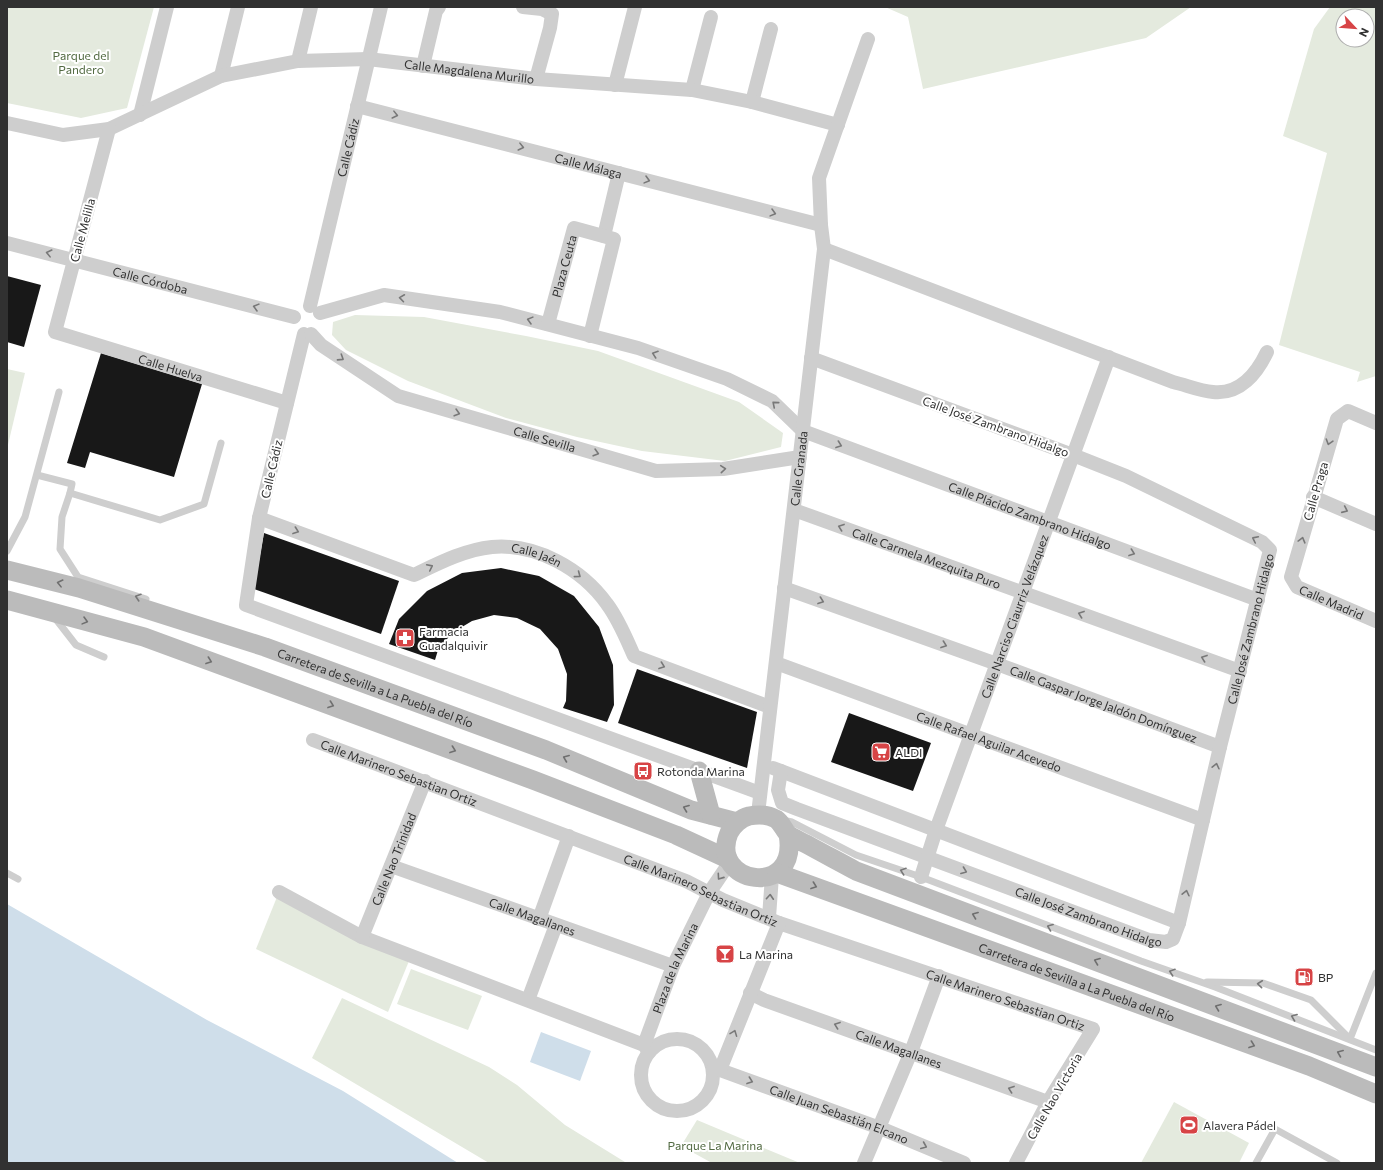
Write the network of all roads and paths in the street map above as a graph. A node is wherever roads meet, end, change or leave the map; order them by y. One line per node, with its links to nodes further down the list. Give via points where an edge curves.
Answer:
1 (167, 7): 20 (street)
2 (238, 7): 14 (street)
3 (311, 7): 12 (street)
4 (382, 7): 11 (street, Calle Cádiz)
5 (439, 7): 13 (street)
6 (523, 7): 15 (street, via 542,9 552,14)
7 (635, 7): 16 (street)
8 (711, 17): 17 (street)
9 (771, 29): 18 (street)
10 (868, 39): 22 (street, Calle Granada)
11 (368, 59): 12 (street, Calle Magdalena Murillo); 13 (street, Calle Magdalena Murillo); 19 (street, Calle Cádiz)
12 (298, 61): 14 (street, Calle Magdalena Murillo)
13 (423, 66): 15 (street, Calle Magdalena Murillo)
14 (221, 76): 20 (street, Calle Magdalena Murillo)
15 (536, 79): 16 (street, Calle Magdalena Murillo)
16 (615, 85): 17 (street, Calle Magdalena Murillo)
17 (692, 90): 18 (street, Calle Magdalena Murillo)
18 (752, 102): 22 (street, Calle Magdalena Murillo)
19 (357, 106): 24 (street, Calle Málaga, one-way to 24); 30 (street, Calle Cádiz)
20 (140, 115): 23 (street, Calle Magdalena Murillo)
21 (7, 123): 23 (street, Calle Magdalena Murillo, via 63,135)
22 (838, 125): 25 (street, Calle Granada, via 819,178)
23 (109, 129): 29 (street, Calle Melilla)
24 (619, 173): 25 (street, Calle Málaga, one-way to 25); 26 (street)
25 (821, 225): 28 (street, Calle Granada)
26 (604, 236): 32 (street, Plaza Ceuta, via 574,228); 35 (street, via 614,239)
27 (7, 243): 29 (street, Calle Córdoba, one-way to 27)
28 (824, 249): 37 (street); 38 (street, Calle Granada)
29 (74, 260): 31 (street, Calle Córdoba, one-way to 29); 33 (street, Calle Melilla)
30 (315, 310): 31 (street, via 303,307 297,310); 32 (street, one-way to 30, via 500,312 384,295); 34 (street, via 322,322 318,329)
31 (294, 317): 34 (street, via 294,324 298,330)
32 (548, 324): 35 (street)
33 (55, 332): 40 (street, Calle Huelva)
34 (308, 334): 40 (street, Calle Cádiz); 45 (street, Calle Sevilla, one-way to 45, via 398,396 656,470 723,469)
35 (590, 336): 42 (street, one-way to 35, via 772,401 727,379 638,348)
36 (1267, 352): 37 (street, via 1259,369 1247,383 1229,390 1214,392 1174,382)
37 (1109, 356): 44 (street, Calle Narciso Ciaurriz Velázquez)
38 (811, 358): 42 (street, Calle Granada); 44 (street, Calle José Zambrano Hidalgo)
39 (59, 392): 46 (lane)
40 (287, 403): 50 (street, Calle Cádiz)
41 (1376, 422): 48 (street, Calle Praga, one-way to 48, via 1348,411 1337,419)
42 (803, 431): 45 (street, Calle Granada); 51 (street, Calle Plácido Zambrano Hidalgo, one-way to 51)
43 (222, 443): 47 (lane, via 204,504 160,520)
44 (1073, 454): 51 (street, Calle Narciso Ciaurriz Velázquez); 59 (street, Calle José Zambrano Hidalgo, one-way to 44, via 1270,550 1262,542 1126,476)
45 (800, 457): 49 (street, Calle Granada)
46 (37, 475): 47 (lane, via 72,484); 53 (lane, via 25,517)
47 (70, 493): 60 (lane, one-way to 47, via 78,577 60,549 62,517)
48 (1313, 497): 52 (street, one-way to 52); 55 (street, Calle Praga, one-way to 48)
49 (794, 510): 56 (street, Calle Granada); 57 (street, Calle Carmela Mezquita Puro, one-way to 49)
50 (259, 518): 69 (street, Calle Jaén, one-way to 69, via 414,575 460,554 492,547 524,549 552,558 580,575 607,603 621,625 634,656); 74 (street, Calle Cádiz, via 246,606)
51 (1048, 522): 57 (street, Calle Narciso Ciaurriz Velázquez); 59 (street, Calle Plácido Zambrano Hidalgo, one-way to 59)
52 (1376, 524)
53 (7, 551)
54 (7, 570): 64 (main road, Carretera de Sevilla a La Puebla del Río, one-way to 54, via 79,588)
55 (1291, 577): 62 (street, Calle Madrid, via 1297,587)
56 (784, 588): 66 (street, Calle Granada); 67 (street, Calle Gaspar Jorge Jaldón Domínguez, one-way to 67)
57 (1023, 592): 67 (street, Calle Narciso Ciaurriz Velázquez); 68 (street, Calle Carmela Mezquita Puro, one-way to 57)
58 (7, 600): 61 (main road)
59 (1258, 600): 68 (street, Calle José Zambrano Hidalgo)
60 (154, 602)
61 (50, 611): 65 (lane, via 76,645); 87 (main road, one-way to 87, via 151,639 533,780 676,835)
62 (1376, 621)
63 (214, 622): 64 (lane)
64 (265, 647): 79 (main road, Carretera de Sevilla a La Puebla del Río, one-way to 64, via 691,810 546,750)
65 (104, 656)
66 (776, 663): 69 (street, Calle Granada); 70 (street, Calle Rafael Aguilar Acevedo)
67 (996, 664): 70 (street, Calle Narciso Ciaurriz Velázquez); 72 (street, Calle Gaspar Jorge Jaldón Domínguez)
68 (1240, 672): 72 (street, Calle José Zambrano Hidalgo)
69 (770, 707): 73 (street, Calle Granada)
70 (971, 734): 81 (street, Calle Rafael Aguilar Acevedo); 83 (street, Calle Narciso Ciaurriz Velázquez)
71 (313, 740): 76 (street, Calle Marinero Sebastian Ortiz)
72 (1220, 747): 81 (street, Calle José Zambrano Hidalgo, one-way to 72)
73 (764, 764): 75 (street); 77 (street, Calle Granada)
74 (699, 771): 77 (street); 79 (main road)
75 (781, 771): 83 (street); 86 (street, Calle José Zambrano Hidalgo, via 778,790 782,803)
76 (425, 781): 85 (street, Calle Marinero Sebastian Ortiz); 88 (street, Calle Nao Trinidad)
77 (760, 793): 78 (street, Calle Granada)
78 (758, 814): 80 (main road); 82 (main road, via 747,816)
79 (711, 815): 82 (main road, Carretera de Sevilla a La Puebla del Río)
80 (776, 820): 84 (main road); 91 (lane, one-way to 80, via 856,855 792,822)
81 (1203, 820): 97 (street, Calle José Zambrano Hidalgo, one-way to 81)
82 (737, 822): 87 (main road, via 727,840)
83 (936, 830): 86 (street, Calle Narciso Ciaurriz Velázquez); 97 (street)
84 (788, 834): 90 (main road, via 791,848 788,859); 111 (main road, one-way to 84, via 856,871)
85 (569, 836): 94 (street, Calle Marinero Sebastian Ortiz); 95 (street)
86 (927, 858): 91 (street, Calle Narciso Ciaurriz Velázquez); 97 (street, Calle José Zambrano Hidalgo, one-way to 97, via 1148,940 1166,942 1173,938)
87 (729, 860): 90 (main road, via 741,874 757,879); 94 (street, Plaza de la Marina, one-way to 94)
88 (391, 866): 95 (street, Calle Magallanes); 99 (street, Calle Nao Trinidad)
89 (7, 873): 92 (lane)
90 (774, 875): 96 (street, one-way to 90); 113 (main road, Carretera de Sevilla a La Puebla del Río, one-way to 113, via 1079,981)
91 (921, 877): 103 (lane, one-way to 91)
92 (18, 879)
93 (279, 892): 99 (street)
94 (709, 892): 96 (street, Calle Marinero Sebastian Ortiz); 100 (street, Plaza de la Marina)
95 (539, 918): 98 (street, Calle Magallanes)
96 (774, 920): 102 (street, Calle Marinero Sebastian Ortiz); 104 (street)
97 (1179, 923)
98 (556, 925): 100 (street, Calle Magallanes); 105 (street)
99 (362, 937): 105 (street)
100 (673, 966): 108 (street, Plaza de la Marina)
101 (1376, 973): 107 (lane)
102 (939, 976): 106 (street, Calle Marinero Sebastian Ortiz); 110 (street)
103 (1201, 982): 107 (lane, one-way to 103); 107 (lane, one-way to 103, via 1311,1000 1263,983)
104 (750, 993): 110 (street, Calle Magallanes, one-way to 104); 112 (street, one-way to 104)
105 (528, 1000): 108 (street)
106 (1093, 1029): 116 (street, Calle Nao Victoria)
107 (1350, 1039): 109 (lane)
108 (646, 1048): 112 (street, via 669,1039 687,1041 702,1049); 112 (street, via 641,1084 653,1104 663,1109 675,1112 695,1107 710,1091)
109 (1376, 1050)
110 (911, 1052): 116 (street, Calle Magallanes, one-way to 110); 117 (street)
111 (1376, 1068)
112 (717, 1070): 117 (street, Calle Juan Sebastián Elcano, one-way to 117)
113 (1358, 1086): 114 (main road, Carretera de Sevilla a La Puebla del Río); 115 (lane)
114 (1376, 1094)
115 (1376, 1097)
116 (1048, 1102): 120 (street, Calle Nao Victoria)
117 (880, 1128): 118 (street); 119 (street, Calle Juan Sebastián Elcano, one-way to 119)
118 (864, 1163)
119 (964, 1163)
120 (1016, 1163)
121 (1256, 1163): 122 (lane, via 1275,1129)
122 (1337, 1163)

